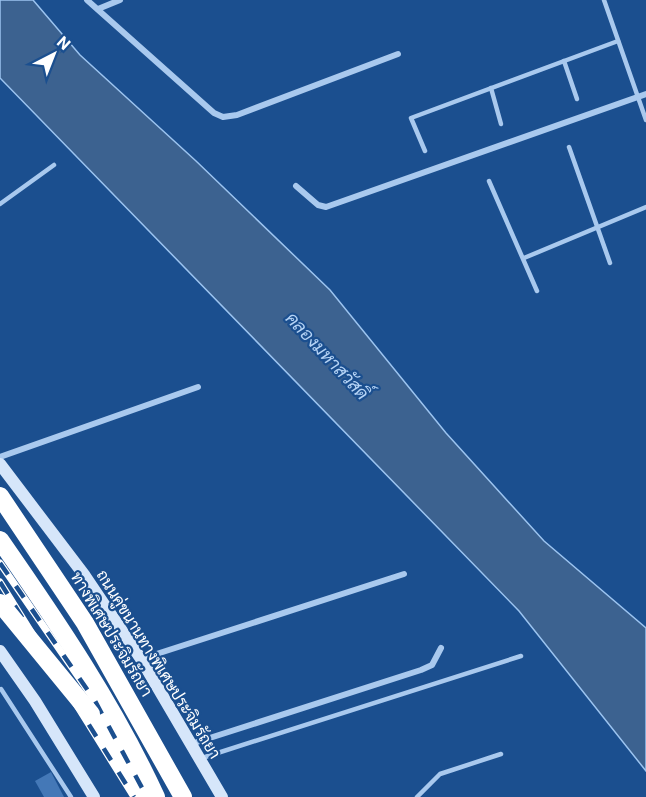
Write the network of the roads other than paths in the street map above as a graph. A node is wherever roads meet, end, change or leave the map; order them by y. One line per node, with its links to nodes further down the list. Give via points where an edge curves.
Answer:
1 (87, 0): 4 (street)
2 (120, 0): 4 (street)
3 (604, 0): 5 (lane)
4 (98, 9): 6 (street, via 223,117)
5 (618, 41): 7 (lane); 10 (lane)
6 (398, 54)
7 (564, 61): 8 (lane); 11 (lane)
8 (491, 88): 13 (lane); 15 (lane, via 411,118)
9 (646, 94): 10 (street)
10 (637, 97): 12 (lane); 18 (street, via 326,207)
11 (577, 99)
12 (646, 120)
13 (501, 124)
14 (569, 147): 21 (lane)
15 (425, 151)
16 (54, 165): 19 (lane)
17 (489, 181): 22 (lane)
18 (296, 186)
19 (0, 204)
20 (646, 207): 21 (lane)
21 (598, 227): 22 (lane); 23 (lane)
22 (524, 258): 24 (lane)
23 (609, 263)
24 (537, 291)
25 (198, 387): 26 (street)
26 (0, 457)
27 (0, 464): 35 (main road, ถนนคู่ขนานทางพิเศษประจิมรัถยา, via 85,576)
28 (0, 496): 44 (highway, ทางพิเศษประจิมรัถยา, via 85,623)
29 (0, 540): 43 (highway, via 80,659)
30 (404, 574): 35 (street)
31 (0, 603): 42 (highway, bridge, via 92,714)
32 (441, 648): 37 (street, via 432,665 421,670)
33 (0, 651): 41 (main road)
34 (521, 656): 39 (lane)
35 (141, 659): 37 (main road, ถนนคู่ขนานทางพิเศษประจิมรัถยา)
36 (1, 689): 40 (lane)
37 (191, 744): 39 (main road, ถนนคู่ขนานทางพิเศษประจิมรัถยา)
38 (501, 754): 46 (lane, via 440,774)
39 (199, 759): 45 (main road, ถนนคู่ขนานทางพิเศษประจิมรัถยา)
40 (71, 797)
41 (94, 797)
42 (146, 797)
43 (156, 797)
44 (183, 797)
45 (222, 797)
46 (417, 797)

